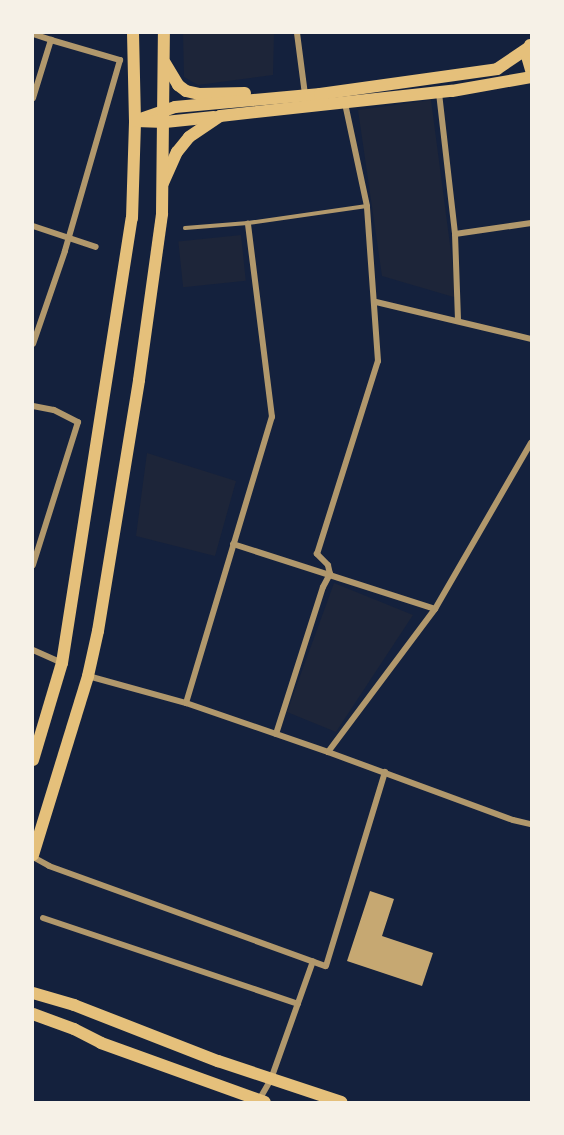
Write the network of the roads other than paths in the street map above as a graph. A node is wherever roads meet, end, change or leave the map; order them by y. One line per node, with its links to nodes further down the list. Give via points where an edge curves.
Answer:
1 (133, 33): 17 (main road)
2 (164, 33): 7 (main road)
3 (297, 33): 11 (street)
4 (33, 34): 5 (street)
5 (51, 40): 12 (street); 26 (street, via 120,60)
6 (530, 46): 8 (main road, via 527,56); 11 (main road, via 497,69)
7 (165, 63): 13 (main road, via 186,91 242,92); 15 (main road)
8 (531, 70)
9 (531, 77): 10 (main road)
10 (439, 92): 14 (main road); 25 (street)
11 (305, 95): 13 (main road)
12 (33, 98)
13 (257, 99): 15 (main road)
14 (345, 104): 16 (main road); 20 (street)
15 (165, 108): 17 (main road); 18 (main road)
16 (220, 116): 18 (main road); 19 (main road, via 189,137)
17 (135, 121): 18 (main road); 39 (main road, via 132,218)
18 (165, 122): 19 (main road)
19 (162, 184): 40 (main road, via 162,214 139,380)
20 (367, 206): 21 (lane); 28 (street)
21 (248, 223): 24 (lane); 34 (street, via 272,417)
22 (531, 223): 25 (street)
23 (33, 226): 26 (street)
24 (185, 228)
25 (455, 234): 29 (street)
26 (69, 236): 27 (street); 31 (street)
27 (96, 247)
28 (376, 302): 29 (street); 36 (street, via 378,361 316,554 328,565)
29 (458, 320): 30 (street)
30 (531, 339)
31 (33, 344)
32 (33, 406): 35 (street, via 54,410 78,422)
33 (531, 443): 37 (street)
34 (233, 544): 36 (street); 41 (street)
35 (33, 565)
36 (330, 574): 37 (street); 42 (street)
37 (435, 609): 43 (street)
38 (33, 650): 39 (street)
39 (62, 663): 44 (main road)
40 (88, 676): 41 (street); 47 (main road)
41 (186, 703): 42 (street)
42 (276, 734): 43 (street)
43 (328, 752): 45 (street)
44 (33, 760)
45 (385, 772): 46 (street); 49 (street, via 326,966)
46 (531, 824)
47 (33, 856): 49 (street, via 49,866)
48 (43, 918): 51 (street)
49 (313, 961): 51 (street)
50 (33, 993): 53 (main road)
51 (298, 1005): 53 (street)
52 (33, 1014): 54 (main road)
53 (272, 1079): 54 (street); 55 (main road)
54 (261, 1101)
55 (341, 1102)

